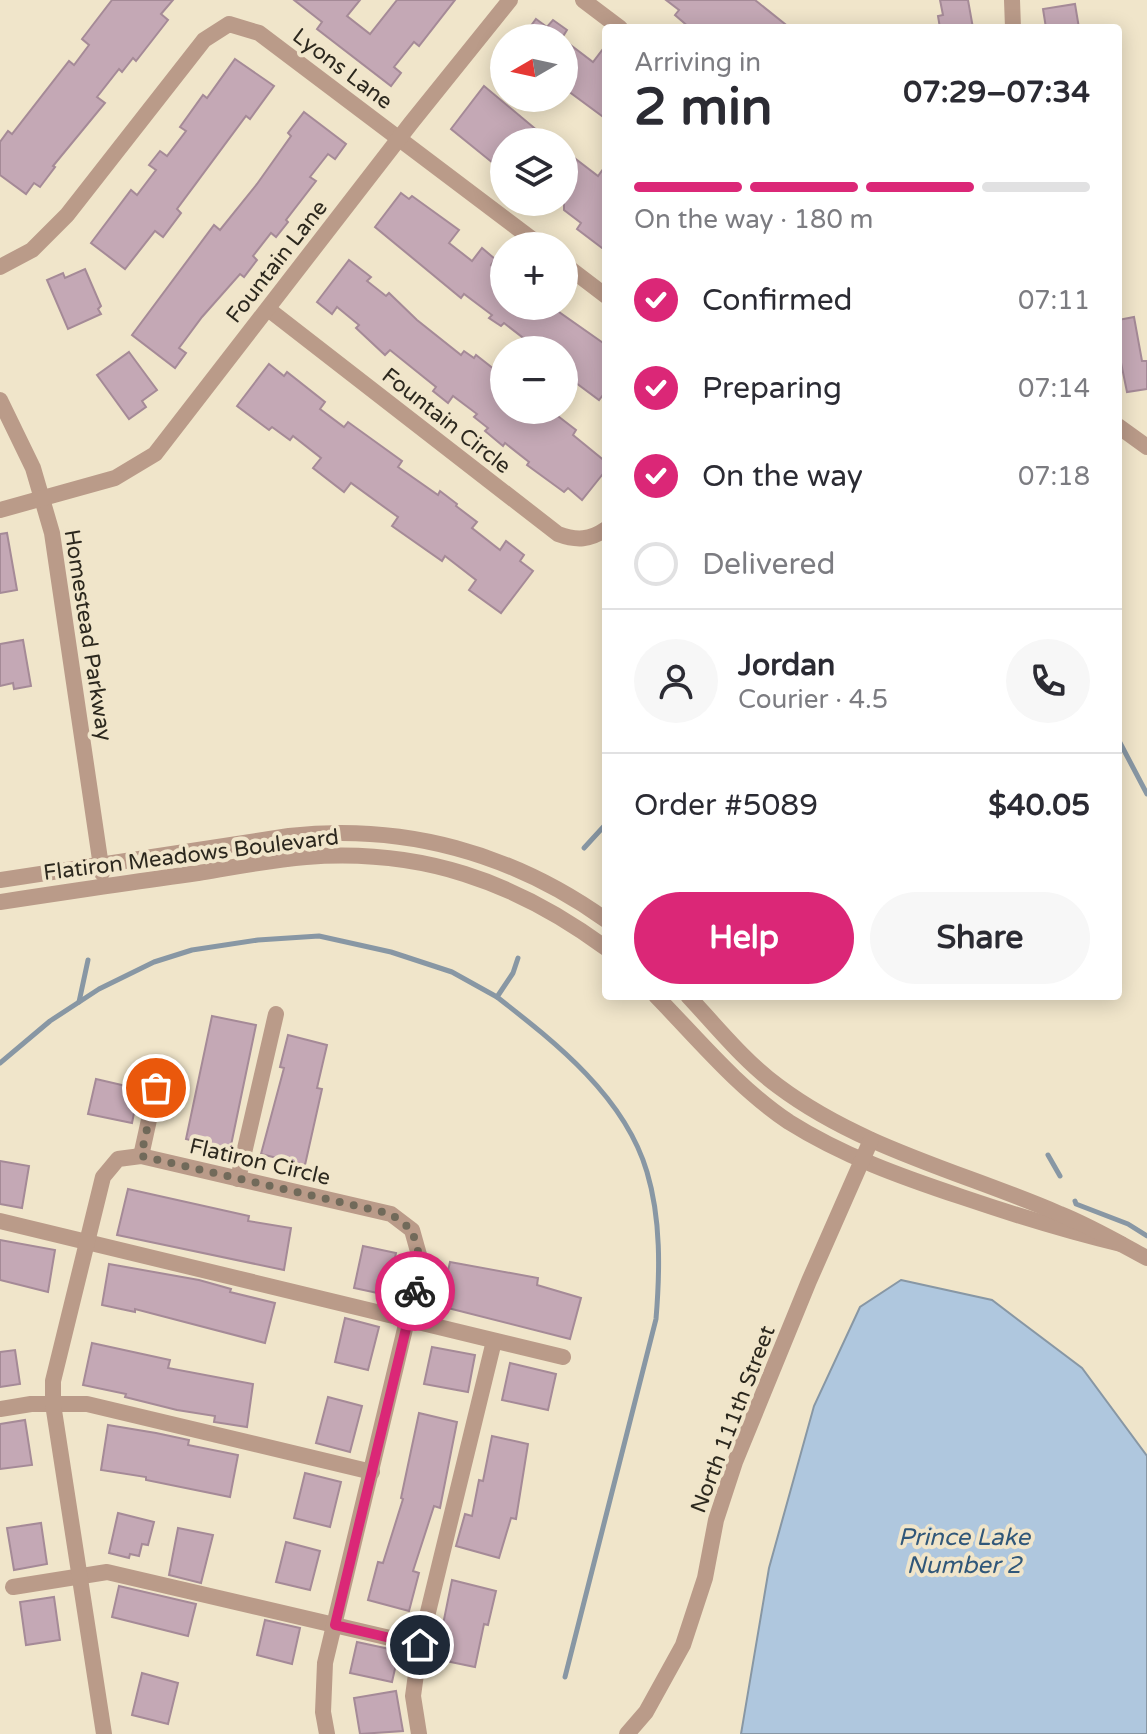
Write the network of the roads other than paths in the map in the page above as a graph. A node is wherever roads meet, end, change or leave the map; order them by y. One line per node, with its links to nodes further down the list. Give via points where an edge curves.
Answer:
1 (510, 0): 6 (street, Fountain Lane)
2 (583, 0): 4 (street)
3 (1012, 0): 5 (street)
4 (615, 24)
5 (1013, 24)
6 (400, 138): 7 (street, Lyons Lane); 8 (street, Lyons Lane, via 259,33 229,24 204,40 67,215 32,250); 11 (street, Fountain Lane)
7 (523, 232)
8 (0, 267)
9 (578, 275): 10 (street)
10 (602, 293)
11 (268, 309): 15 (street, Fountain Lane, via 155,454 115,478); 17 (street, Fountain Circle, via 558,534 573,540)
12 (0, 400): 15 (street, Homestead Parkway, via 33,468)
13 (1122, 429): 14 (street)
14 (1147, 447)
15 (42, 500): 16 (street, Fountain Lane); 18 (street, Homestead Parkway, via 52,533)
16 (0, 510)
17 (602, 531)
18 (101, 865): 19 (street, Flatiron Meadows Boulevard); 20 (street, Homestead Parkway); 22 (street, Flatiron Meadows Boulevard, via 311,833 403,836 491,857 552,884)
19 (0, 880)
20 (104, 886): 21 (street, Flatiron Meadows Boulevard); 23 (street, Flatiron Meadows Boulevard, via 305,857 404,860 500,885 568,920)
21 (0, 902)
22 (602, 917)
23 (602, 945)
24 (660, 1000): 30 (street, via 749,1090 788,1121)
25 (692, 1000): 28 (street, via 779,1087)
26 (276, 1014): 31 (street)
27 (156, 1088): 29 (street)
28 (871, 1140): 30 (street, North 111th Street); 34 (street, via 1062,1214)
29 (141, 1156): 31 (street, Flatiron Circle); 33 (street, via 118,1159 103,1177)
30 (861, 1161): 34 (street, via 1057,1229); 49 (street, North 111th Street, via 735,1462 683,1645 646,1712)
31 (238, 1179): 36 (street, Flatiron Circle, via 391,1214 412,1230 421,1262)
32 (0, 1221): 33 (street)
33 (88, 1242): 36 (street); 39 (street, via 53,1381)
34 (1121, 1244): 35 (street)
35 (1147, 1258)
36 (408, 1319): 37 (street); 41 (street, Flatiron Circle)
37 (494, 1341): 38 (street); 45 (street)
38 (563, 1357)
39 (53, 1404): 40 (street); 41 (street, via 87,1404); 42 (street)
40 (0, 1409)
41 (372, 1472): 44 (street, Flatiron Circle)
42 (79, 1576): 43 (street); 44 (street, via 107,1572); 46 (street)
43 (13, 1587)
44 (335, 1625): 45 (street); 47 (street, Flatiron Circle, via 325,1663)
45 (420, 1645): 48 (street, via 413,1696)
46 (104, 1734)
47 (327, 1734)
48 (419, 1734)
49 (627, 1734)

